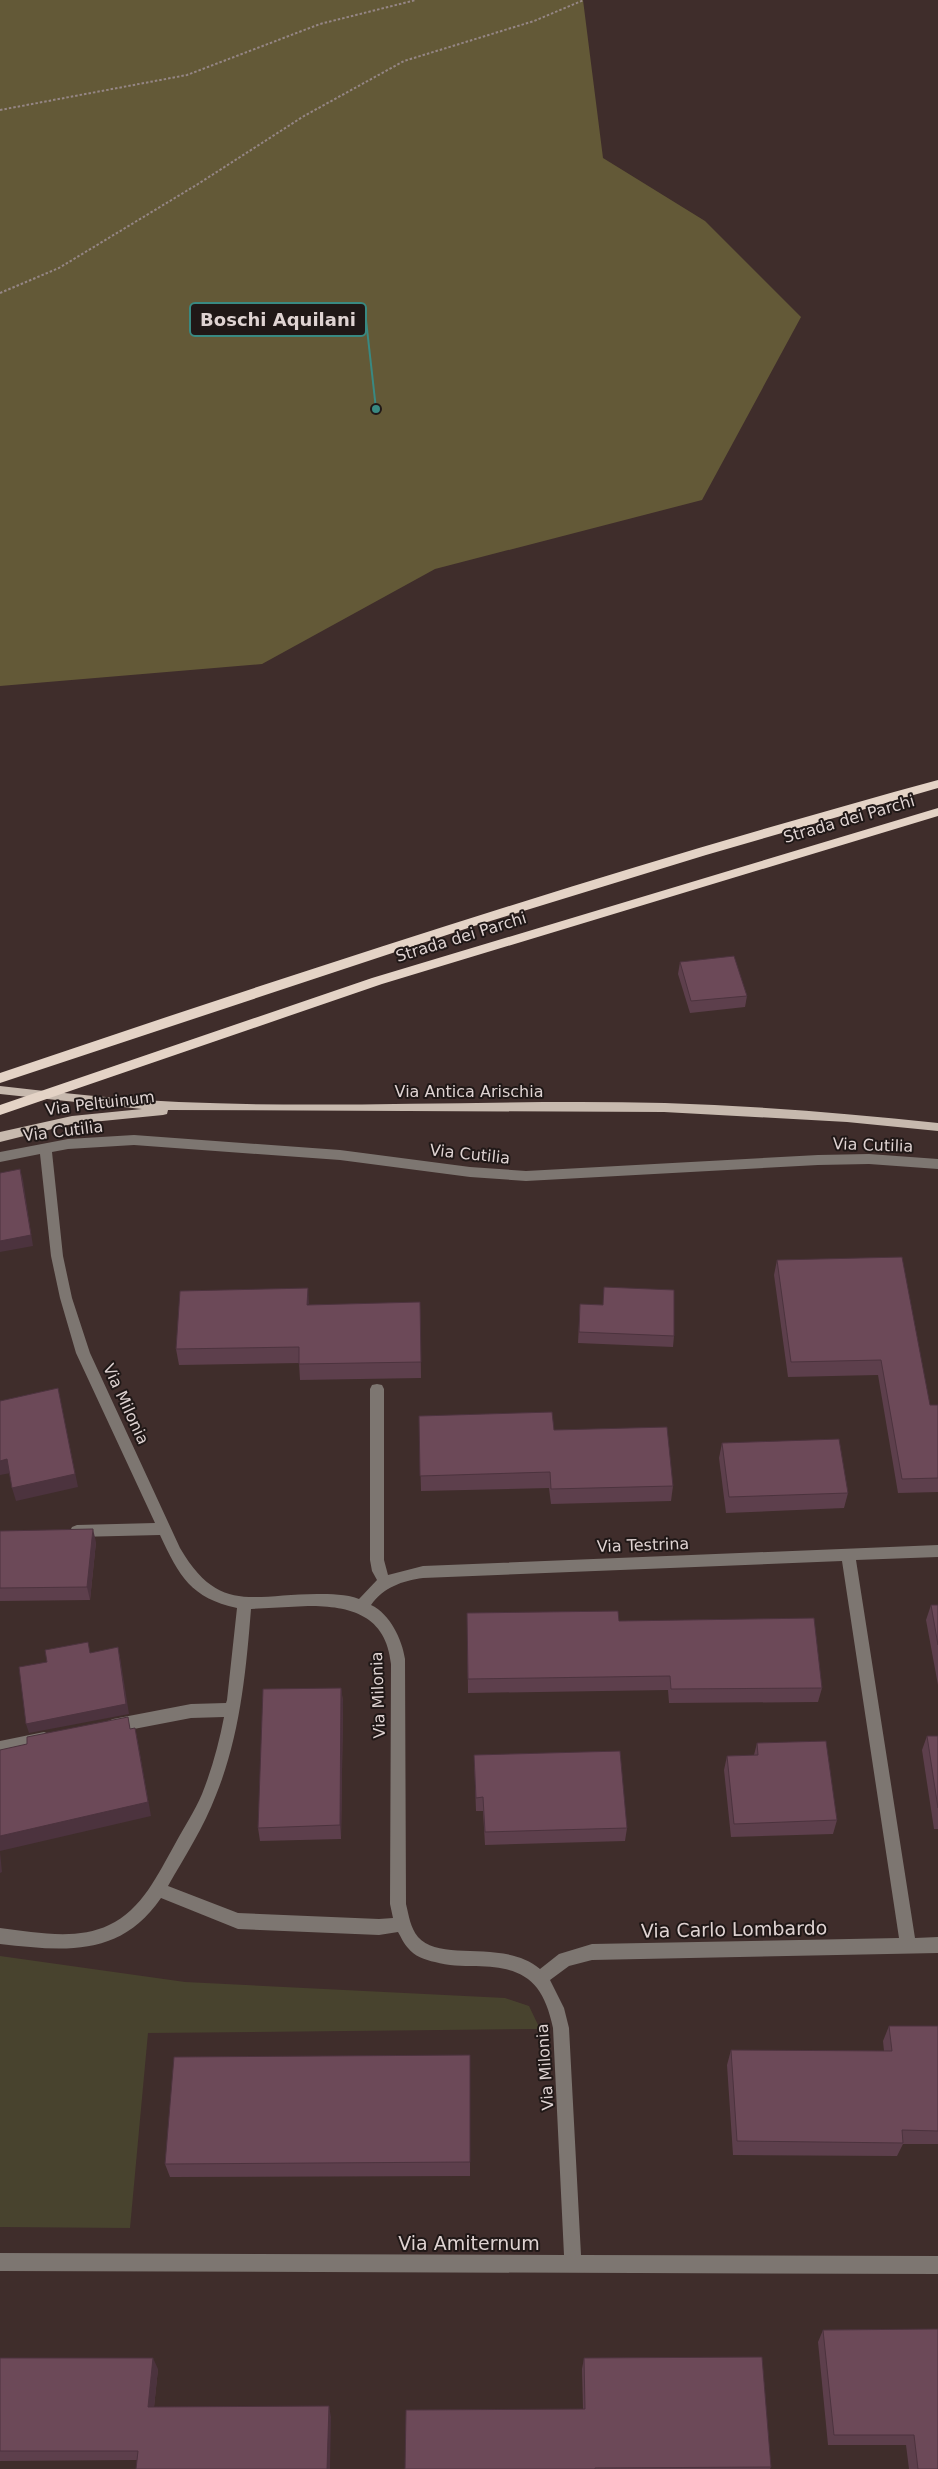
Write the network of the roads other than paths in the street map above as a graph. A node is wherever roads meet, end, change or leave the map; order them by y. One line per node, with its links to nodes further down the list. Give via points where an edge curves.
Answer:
1 (938, 784): 3 (highway, Strada dei Parchi, via 504,913 216,1004)
2 (938, 812): 6 (highway, Strada dei Parchi, via 377,981)
3 (0, 1078)
4 (0, 1090): 5 (main road, Via Antica Arischia)
5 (205, 1108): 7 (main road, Via Antica Arischia, via 739,1110 852,1117); 8 (main road, Via Peltuinum, via 72,1120)
6 (0, 1110)
7 (938, 1127)
8 (0, 1136)
9 (45, 1147): 10 (street, Via Cutilia); 11 (street, Via Cutilia, via 119,1141 195,1143 526,1176 818,1160); 13 (street, Via Milonia, via 54,1231 66,1298 84,1353)
10 (0, 1157)
11 (938, 1164)
12 (377, 1390): 17 (street, via 377,1560)
13 (164, 1529): 14 (street); 18 (street, Via Milonia, via 182,1564 202,1587 218,1597)
14 (68, 1531)
15 (938, 1551): 16 (street, Via Testrina)
16 (848, 1554): 17 (street, Via Testrina, via 423,1572); 27 (street)
17 (385, 1582): 19 (street, Via Testrina, via 375,1588)
18 (245, 1602): 19 (street, Via Milonia, via 336,1600); 20 (street)
19 (362, 1606): 25 (street, Via Milonia, via 384,1624 392,1637 397,1656 398,1904)
20 (231, 1710): 21 (street, via 191,1711); 24 (street, via 221,1761 208,1797)
21 (94, 1730)
22 (56, 1737): 23 (street)
23 (0, 1748)
24 (158, 1889): 25 (street, via 238,1921 379,1927); 26 (street, via 134,1919 100,1937 59,1942)
25 (402, 1924): 29 (street, Via Milonia, via 416,1945 435,1956 510,1962 527,1968)
26 (0, 1936)
27 (908, 1945): 28 (street, Via Carlo Lombardo); 29 (street, Via Carlo Lombardo, via 592,1952 564,1959)
28 (938, 1945)
29 (539, 1979): 31 (street, Via Milonia, via 554,2002 561,2028)
30 (0, 2262): 31 (street, Via Amiternum)
31 (573, 2265): 32 (street, Via Amiternum)
32 (938, 2266)

